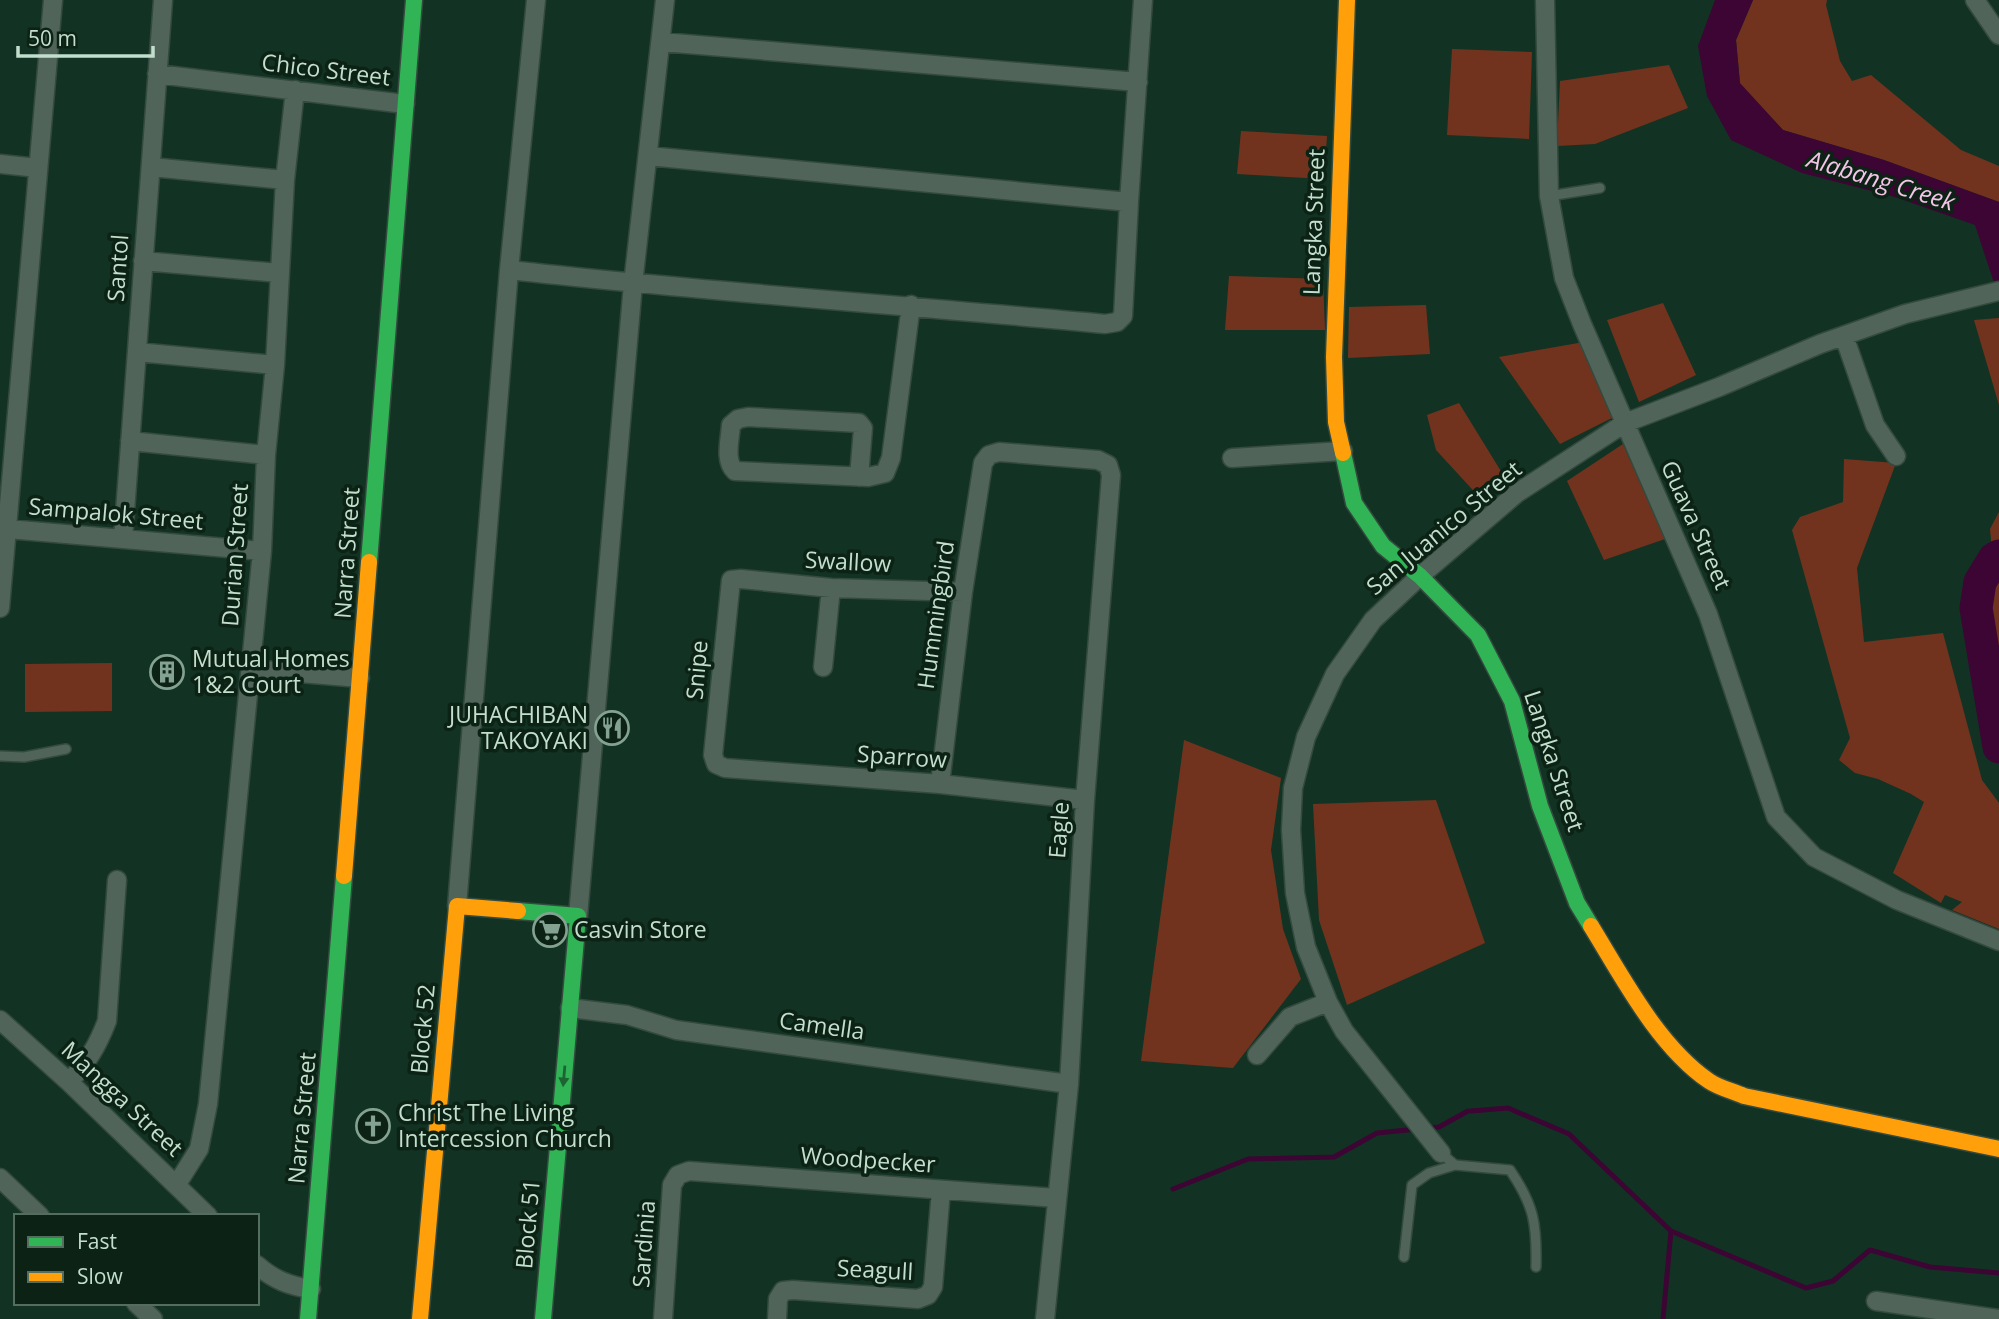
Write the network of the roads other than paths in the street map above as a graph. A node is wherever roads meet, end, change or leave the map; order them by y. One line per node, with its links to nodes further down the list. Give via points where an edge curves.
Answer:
1 (53, 0): 19 (street)
2 (163, 0): 12 (street, Santol)
3 (414, 0): 15 (street, Narra Street)
4 (536, 0): 25 (street)
5 (665, 0): 11 (street)
6 (1143, 0): 13 (street)
7 (1347, 0): 35 (street, Langka Street, via 1334,357 1336,422)
8 (1545, 0): 22 (street, Guava Street)
9 (1975, 0): 10 (street)
10 (1999, 35)
11 (662, 43): 13 (street); 16 (street)
12 (157, 74): 14 (street, Chico Street); 18 (street, Santol)
13 (1138, 82): 23 (street)
14 (295, 90): 15 (street, Chico Street); 20 (street, Durian Street)
15 (405, 104): 51 (street, Narra Street)
16 (648, 156): 23 (street); 27 (street)
17 (0, 164): 19 (street)
18 (150, 167): 20 (street); 24 (street, Santol)
19 (38, 168): 41 (street)
20 (285, 180): 26 (street, Durian Street)
21 (1600, 188): 22 (lane)
22 (1549, 196): 33 (street, Guava Street, via 1564,278)
23 (1129, 202): 29 (street, via 1124,316 1117,322)
24 (144, 261): 26 (street); 31 (street, Santol)
25 (509, 270): 27 (street); 58 (street)
26 (279, 273): 32 (street, Durian Street)
27 (633, 284): 29 (street); 59 (street)
28 (1999, 291): 30 (street, San Juanico Street, via 1905,314)
29 (911, 305): 40 (street, via 890,462 885,473)
30 (1844, 336): 33 (street, San Juanico Street); 38 (street, via 1875,425)
31 (137, 352): 32 (street); 34 (street, Santol)
32 (275, 365): 36 (street, Durian Street)
33 (1625, 423): 44 (street, San Juanico Street, via 1517,493); 60 (street, Guava Street, via 1708,614 1776,817 1814,857 1897,900)
34 (130, 441): 36 (street); 42 (street, Santol)
35 (1343, 451): 39 (street); 44 (street, Langka Street, via 1354,503 1383,546)
36 (266, 455): 43 (street, Durian Street)
37 (989, 455): 47 (street, Hummingbird, via 983,463); 56 (street, Eagle, via 1098,460 1108,466 1111,475)
38 (1896, 456)
39 (1232, 458)
40 (859, 477): 40 (street, via 735,471 729,457 731,425 748,417 859,423 863,428)
41 (8, 529): 42 (street, Sampalok Street); 48 (street)
42 (123, 539): 43 (street, Sampalok Street)
43 (262, 551): 50 (street, Durian Street)
44 (1420, 576): 61 (street, San Juanico Street, via 1373,620 1335,674 1306,737 1293,788 1295,893 1306,947); 67 (street, Langka Street, via 1478,635 1512,701 1540,806 1577,903 1646,1014 1681,1056 1710,1082 1744,1096)
45 (732, 580): 46 (street, Swallow); 54 (street, Snipe, via 713,755)
46 (831, 588): 47 (street, Swallow); 49 (street)
47 (963, 592): 55 (street, Hummingbird)
48 (0, 608)
49 (823, 667)
50 (250, 668): 51 (street); 71 (street, Durian Street, via 208,1104 199,1149)
51 (360, 678): 79 (street, Narra Street)
52 (66, 749): 53 (lane, via 24,757)
53 (0, 755)
54 (716, 764): 55 (street, Sparrow)
55 (940, 784): 56 (street, Sparrow)
56 (1085, 800): 66 (street, Eagle)
57 (117, 880): 65 (street, via 107,1021 89,1060)
58 (457, 906): 59 (street); 84 (street, Block 52)
59 (578, 916): 62 (street, Block 51)
60 (1999, 941)
61 (1328, 1002): 64 (street, via 1290,1017); 68 (street, San Juanico Street, via 1344,1031)
62 (570, 1008): 66 (street, Camella, via 627,1015 676,1030); 85 (street, Block 51, one-way to 85)
63 (0, 1020): 65 (street, Mangga Street)
64 (1257, 1055)
65 (69, 1082): 71 (street, Mangga Street)
66 (1069, 1084): 73 (street, Eagle)
67 (1999, 1149)
68 (1448, 1159): 76 (lane, via 1412,1185); 78 (lane, via 1510,1170 1525,1193 1537,1232)
69 (678, 1175): 72 (street, Woodpecker, via 689,1171); 86 (street, Sardinia, via 673,1185)
70 (0, 1178): 74 (street)
71 (177, 1184): 75 (street, Mangga Street)
72 (941, 1190): 73 (street, Woodpecker); 87 (street, Seagull, via 933,1287 928,1295 918,1299 793,1290 778,1299)
73 (1056, 1198): 88 (street, Eagle)
74 (38, 1214)
75 (206, 1214)
76 (1404, 1257)
77 (259, 1266): 79 (street, via 279,1281)
78 (1536, 1266)
79 (311, 1289): 83 (street, Narra Street)
80 (1876, 1301): 89 (street)
81 (138, 1305): 82 (street)
82 (153, 1319)
83 (308, 1319)
84 (420, 1319)
85 (543, 1319)
86 (663, 1319)
87 (777, 1319)
88 (1045, 1319)
89 (1998, 1319)

